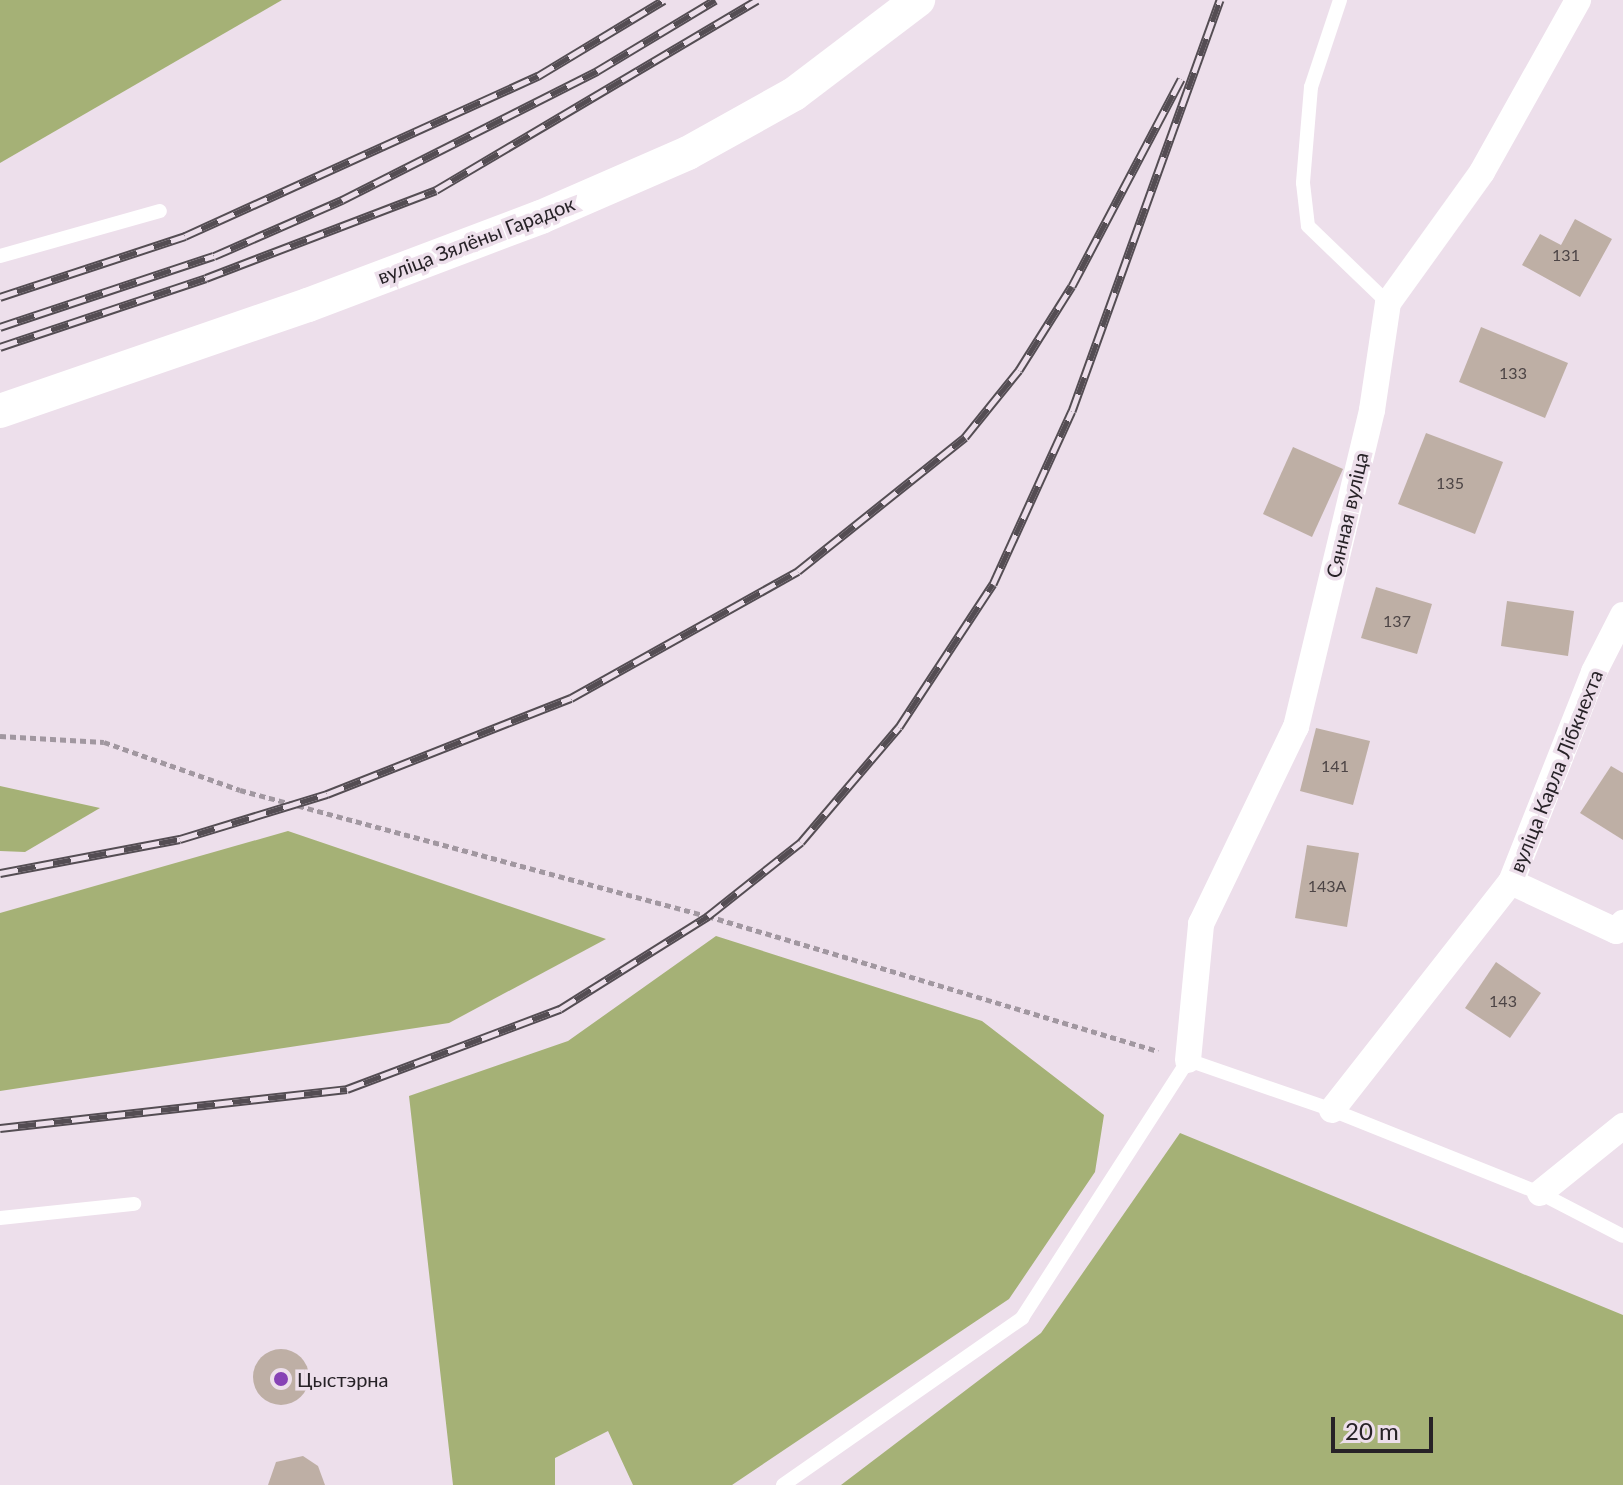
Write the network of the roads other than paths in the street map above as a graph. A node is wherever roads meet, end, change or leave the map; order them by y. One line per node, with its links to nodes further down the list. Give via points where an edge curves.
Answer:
1 (918, 0): 7 (street, вуліца Зялёны Гарадок, via 794,94 688,153 541,217 322,300)
2 (1340, 0): 6 (lane, via 1311,87 1303,183 1308,226)
3 (1578, 0): 6 (street, Сянная вуліца, via 1482,172)
4 (160, 211): 5 (lane)
5 (0, 256)
6 (1388, 303): 11 (street, Сянная вуліца, via 1372,410 1296,727 1201,924)
7 (0, 411)
8 (1623, 615): 9 (street, вуліца Карла Лібкнехта, via 1594,672)
9 (1511, 882): 10 (street, via 1616,931); 12 (street, вуліца Карла Лібкнехта)
10 (1623, 923)
11 (1188, 1060): 12 (lane); 18 (lane, via 1022,1318)
12 (1332, 1110): 14 (lane)
13 (1623, 1126): 14 (street)
14 (1540, 1193): 17 (lane)
15 (134, 1204): 16 (lane)
16 (0, 1218)
17 (1623, 1236)
18 (783, 1485)

